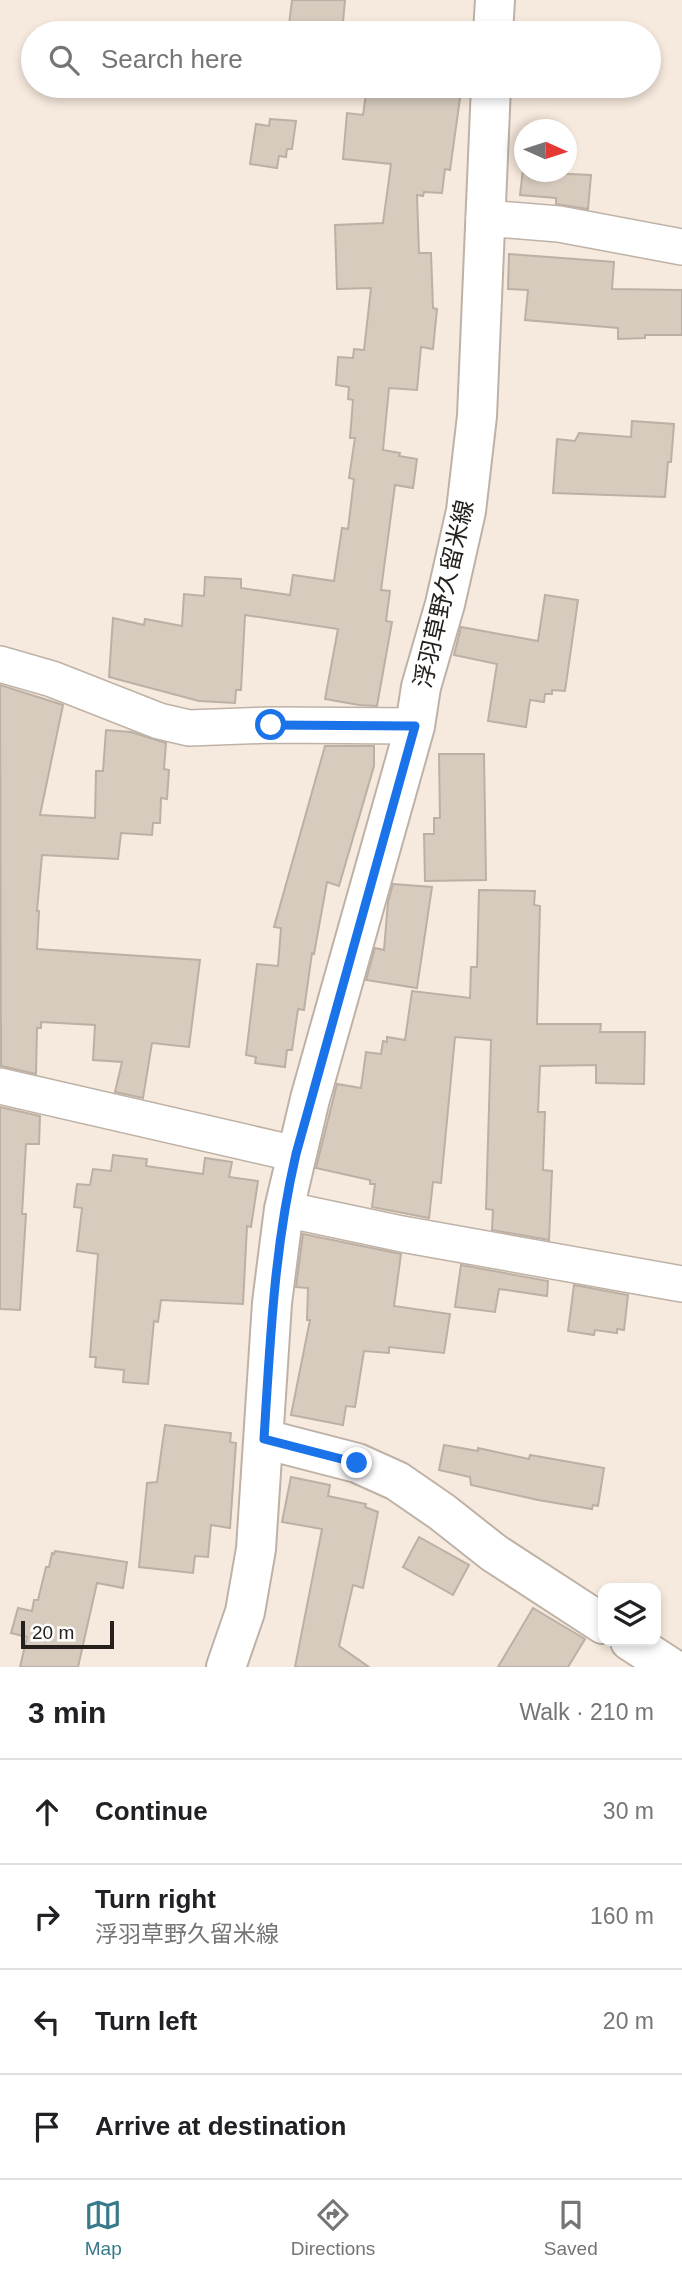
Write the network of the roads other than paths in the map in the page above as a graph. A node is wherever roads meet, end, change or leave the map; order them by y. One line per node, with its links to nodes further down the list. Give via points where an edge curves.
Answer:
1 (495, 0): 2 (main road)
2 (494, 21)
3 (490, 98): 4 (main road, 浮羽草野久留米線)
4 (484, 218): 5 (street, via 559,224); 7 (main road, 浮羽草野久留米線, via 477,416 466,511)
5 (682, 247)
6 (0, 664): 7 (street, via 159,721 189,727)
7 (415, 726): 9 (main road, 浮羽草野久留米線)
8 (0, 1086): 9 (street)
9 (296, 1154): 10 (main road, 浮羽草野久留米線)
10 (284, 1209): 11 (street); 12 (main road, 浮羽草野久留米線, via 272,1303)
11 (682, 1284)
12 (264, 1439): 13 (main road, via 357,1463 397,1480 494,1553); 15 (main road, 浮羽草野久留米線, via 256,1549 245,1612)
13 (598, 1620)
14 (638, 1646): 16 (main road)
15 (226, 1667)
16 (670, 1667)

